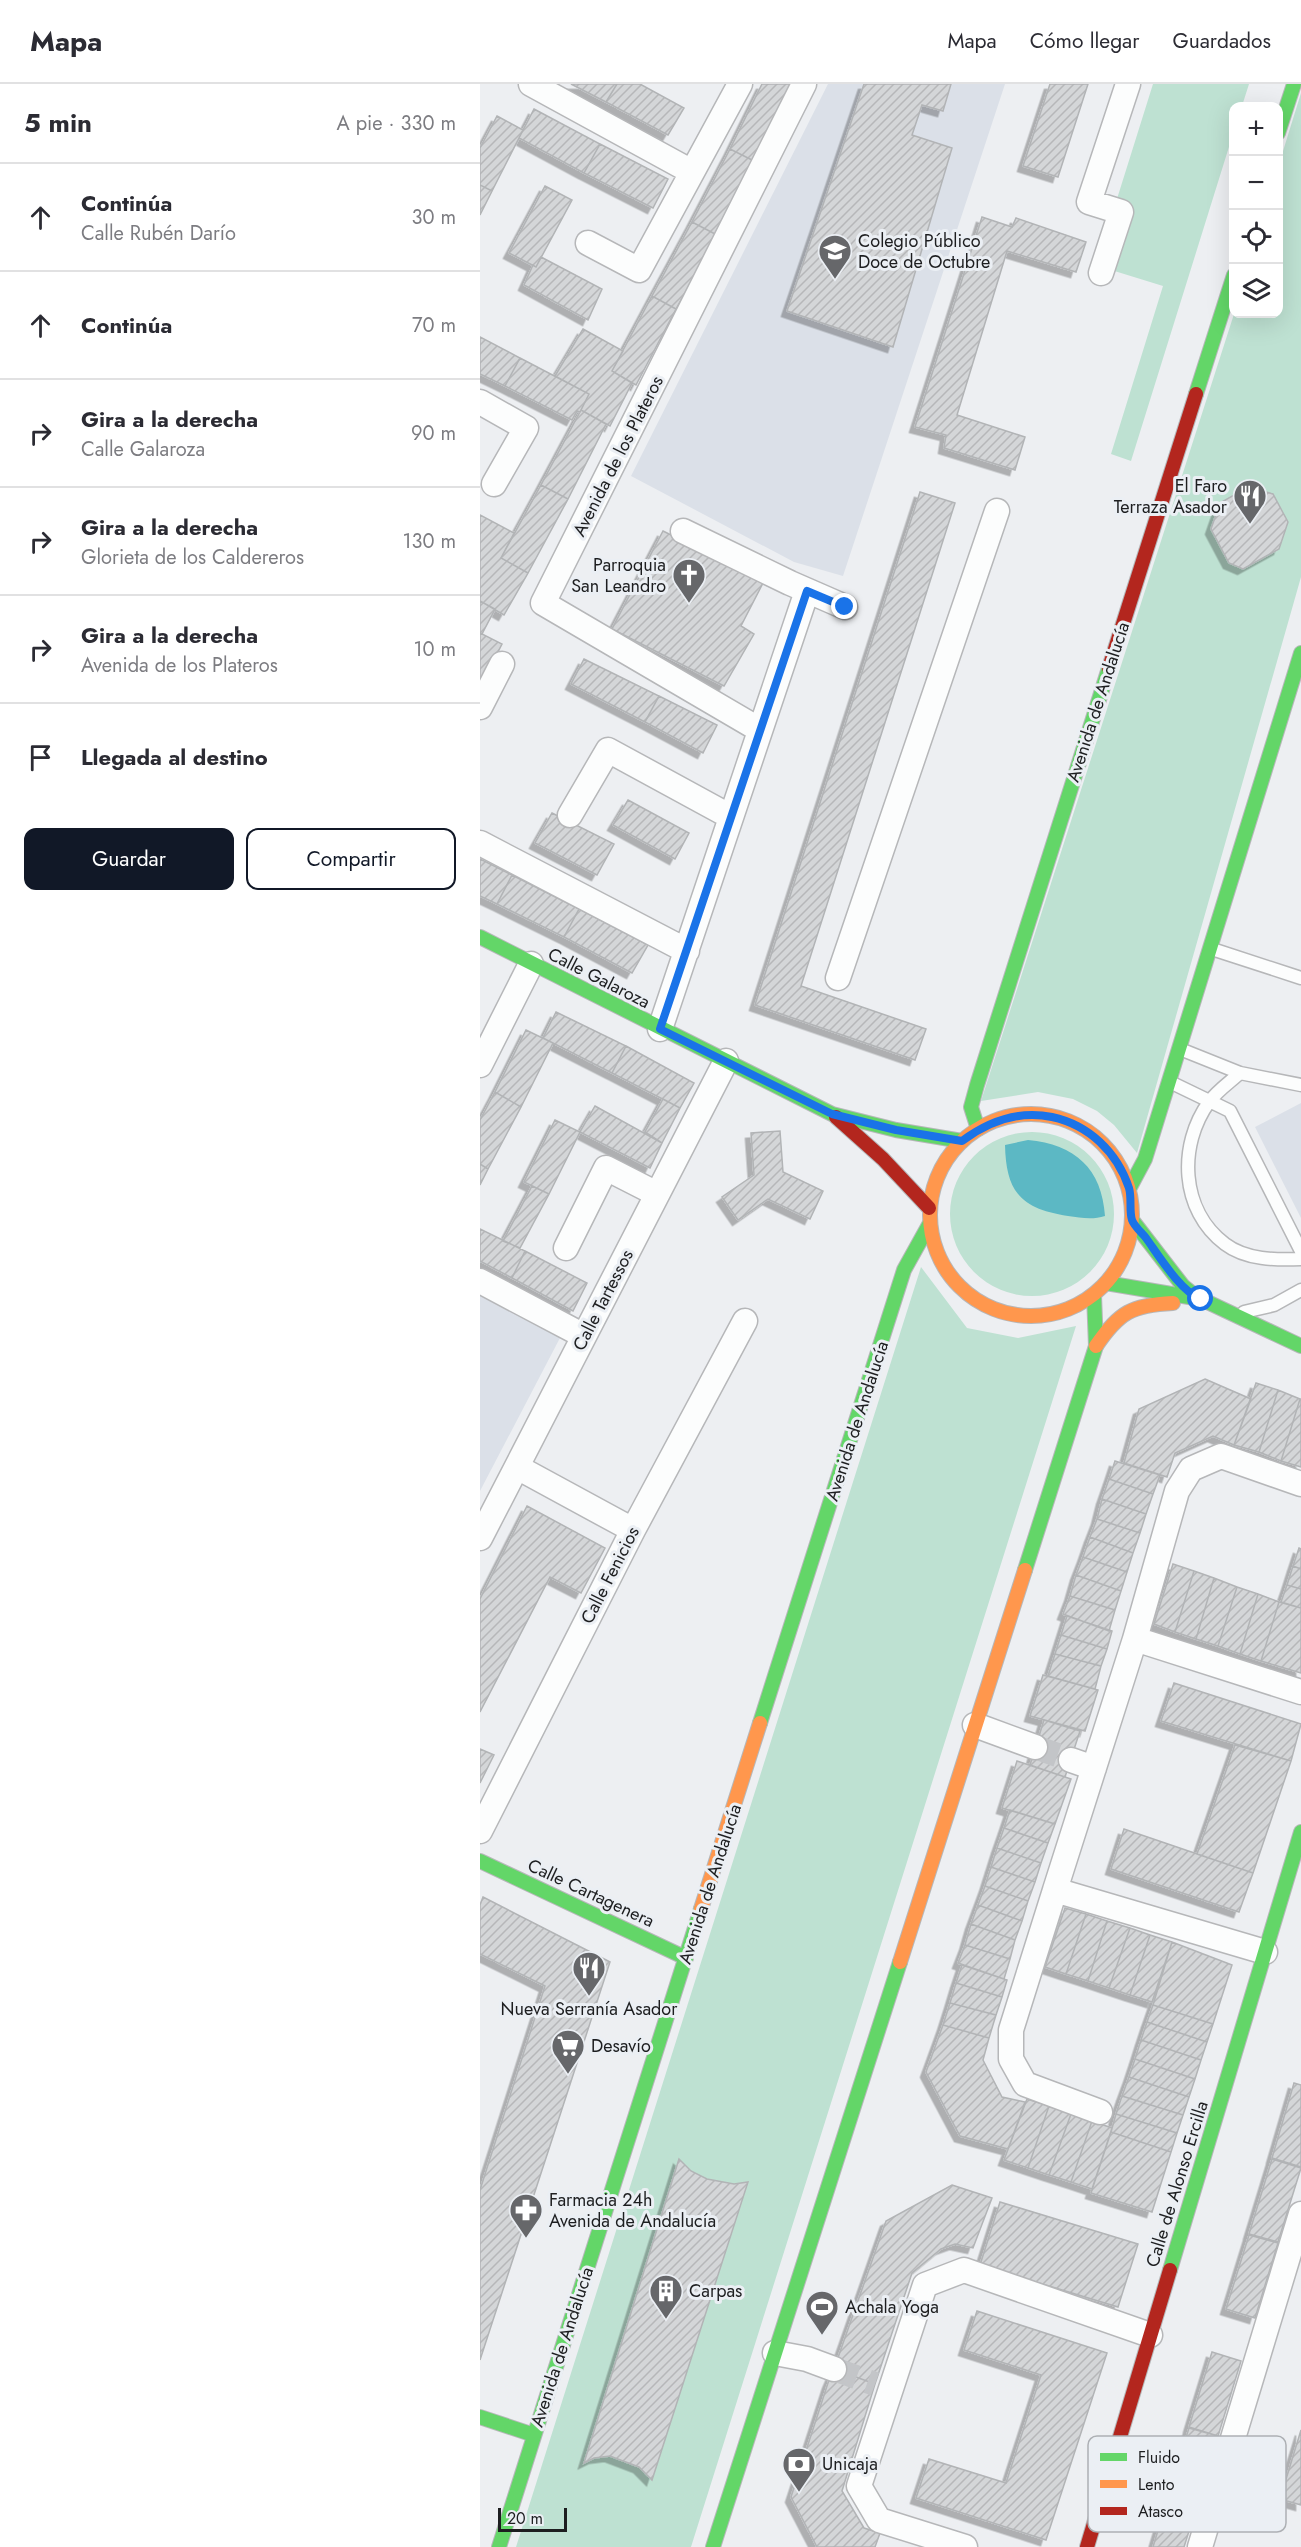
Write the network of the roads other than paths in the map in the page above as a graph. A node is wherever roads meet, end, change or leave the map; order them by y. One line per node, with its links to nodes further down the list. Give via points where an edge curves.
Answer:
1 (531, 84): 7 (street)
2 (740, 84): 7 (street)
3 (804, 84): 20 (street, Avenida de los Plateros, via 543,603)
4 (1128, 84): 9 (street, via 1089,202 1121,212)
5 (1294, 84): 6 (main road)
6 (1283, 118)
7 (692, 172): 8 (street, via 639,270)
8 (588, 243)
9 (1101, 273)
10 (1229, 288): 39 (main road, Avenida de Andalucía, via 970,1107)
11 (480, 402): 12 (street, via 526,428)
12 (494, 484)
13 (997, 511): 28 (street)
14 (683, 531): 15 (street)
15 (807, 591): 16 (street); 20 (street)
16 (845, 607)
17 (1301, 653): 25 (main road)
18 (502, 664): 19 (street)
19 (480, 706)
20 (760, 730): 22 (street)
21 (570, 815): 22 (street, via 608,750)
22 (731, 817): 26 (street)
23 (480, 843): 26 (street)
24 (480, 937): 27 (main road, Calle Galaroza)
25 (1210, 948): 29 (lane); 31 (main road)
26 (687, 951): 30 (street)
27 (531, 964): 30 (main road, Calle Galaroza); 33 (street)
28 (838, 978)
29 (1301, 978)
30 (660, 1029): 32 (main road, Calle Galaroza)
31 (1180, 1049): 34 (lane); 35 (main road)
32 (726, 1061): 38 (main road, Calle Galaroza); 42 (street, Calle Tartessos)
33 (480, 1065)
34 (1240, 1073): 36 (lane); 37 (lane)
35 (1169, 1082): 37 (lane); 41 (main road, via 1145,1159)
36 (1301, 1085)
37 (1209, 1102): 47 (lane, via 1230,1111); 48 (lane, via 1191,1140 1186,1174 1197,1208 1226,1245 1270,1260)
38 (832, 1114): 40 (main road, Calle Galaroza); 43 (main road, Calle Galaroza, via 884,1159)
39 (978, 1129): 40 (main road); 41 (main road, via 1007,1117 1038,1114 1068,1121 1095,1137 1116,1160)
40 (962, 1141): 43 (main road, via 939,1171)
41 (1129, 1189): 44 (main road)
42 (657, 1194): 46 (street, via 606,1168); 56 (street, Calle Tartessos)
43 (929, 1208): 45 (main road)
44 (1132, 1220): 50 (main road, via 1125,1254); 53 (main road, via 1183,1286)
45 (929, 1225): 52 (main road, via 937,1255 954,1281 986,1305 1006,1313 1036,1316 1066,1310); 74 (main road, Avenida de Andalucía, via 904,1270)
46 (566, 1248)
47 (1301, 1251)
48 (1301, 1258)
49 (480, 1281): 56 (street)
50 (1106, 1283): 52 (main road); 53 (main road)
51 (1301, 1290): 54 (lane, via 1274,1305)
52 (1094, 1294): 57 (main road)
53 (1198, 1298): 54 (main road); 57 (main road, via 1131,1308 1114,1319)
54 (1233, 1314): 58 (main road)
55 (745, 1321): 61 (street, Calle Fenicios)
56 (584, 1336): 59 (street, Calle Tartessos)
57 (1096, 1346): 65 (main road)
58 (1301, 1346)
59 (517, 1467): 61 (street); 62 (street, Calle Tartessos)
60 (1301, 1484): 63 (street, via 1221,1456 1191,1469 1178,1491)
61 (633, 1530): 69 (street, Calle Fenicios)
62 (480, 1538)
63 (1135, 1639): 64 (street); 68 (street)
64 (1301, 1692)
65 (975, 1725): 66 (street); 78 (main road)
66 (1035, 1747)
67 (1071, 1760): 68 (street)
68 (1094, 1768): 72 (street)
69 (480, 1831)
70 (1301, 1832): 73 (main road, Calle de Alonso Ercilla)
71 (480, 1861): 74 (main road, Calle Cartagenera)
72 (1055, 1890): 73 (street); 75 (street, via 1011,2030 1011,2059 1025,2084)
73 (1265, 1952): 77 (main road, Calle de Alonso Ercilla)
74 (686, 1959): 81 (main road, Avenida de Andalucía)
75 (1100, 2112)
76 (1301, 2214): 83 (street)
77 (1150, 2335): 82 (main road, Calle de Alonso Ercilla); 88 (street, via 964,2270 925,2285 883,2387 859,2486 879,2520)
78 (775, 2353): 79 (street); 87 (main road)
79 (834, 2369)
80 (480, 2417): 81 (main road)
81 (534, 2435): 86 (main road, Avenida de Andalucía)
82 (1120, 2436)
83 (1234, 2436)
84 (1091, 2532): 89 (main road, Calle de Alonso Ercilla)
85 (1205, 2532): 90 (street)
86 (499, 2547)
87 (713, 2547)
88 (965, 2547)
89 (1087, 2547)
90 (1200, 2547)

